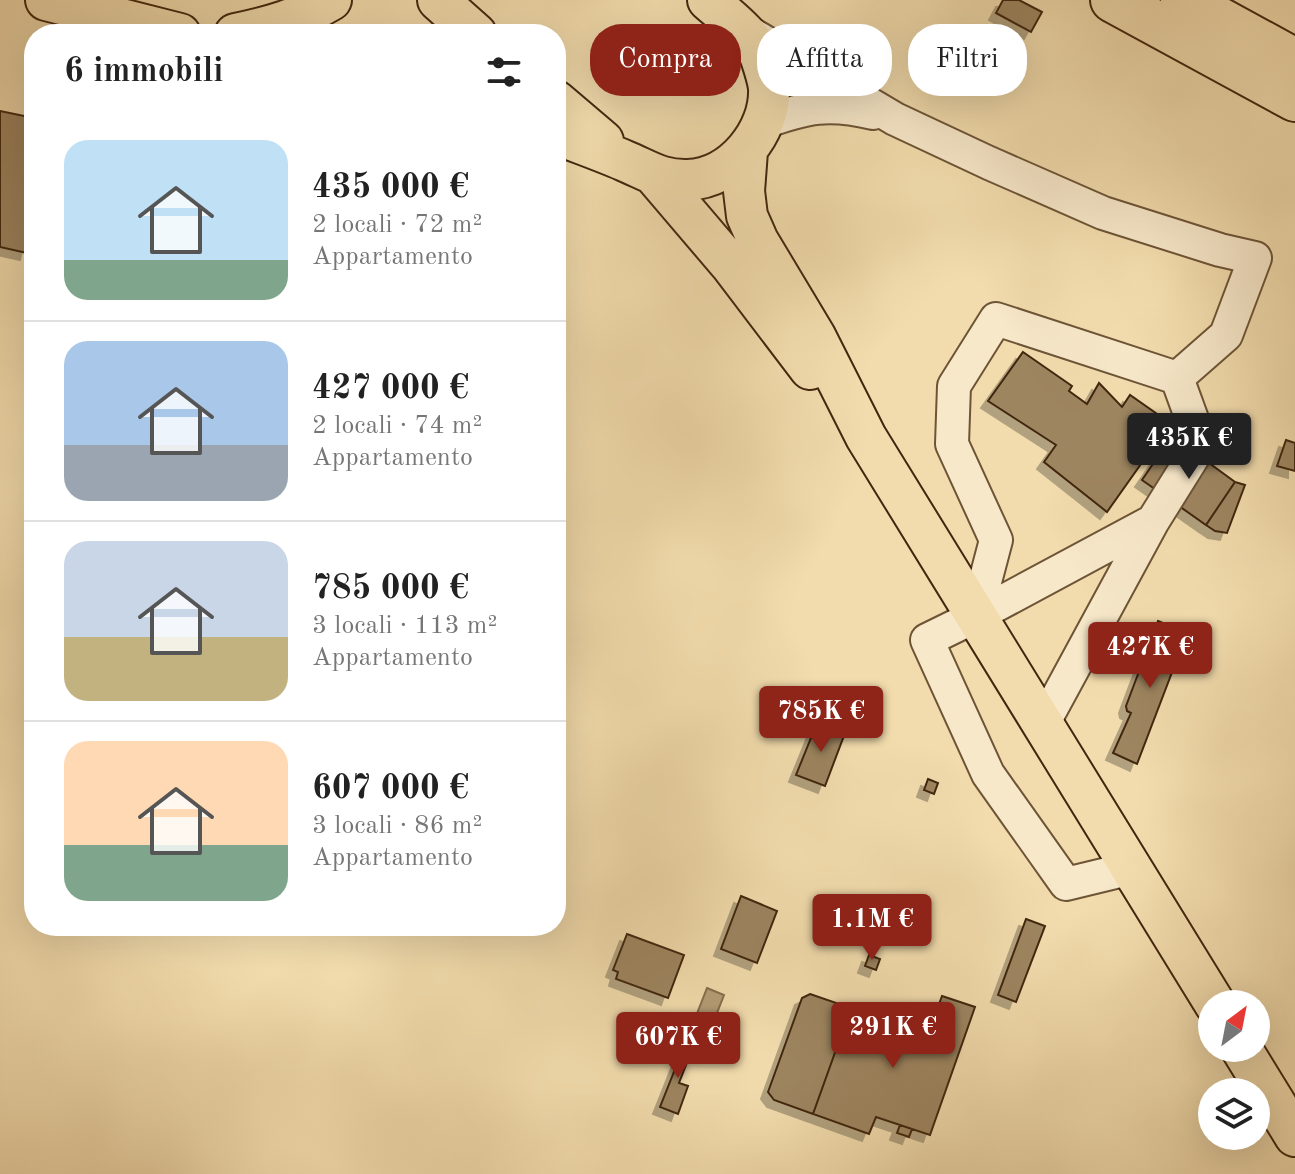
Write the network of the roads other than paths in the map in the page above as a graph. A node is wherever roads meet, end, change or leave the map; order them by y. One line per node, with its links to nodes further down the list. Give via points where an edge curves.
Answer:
1 (46, 0): 7 (main road)
2 (331, 0): 8 (main road)
3 (438, 0): 9 (main road)
4 (708, 0): 10 (main road)
5 (1113, 0): 14 (highway)
6 (1183, 0): 13 (highway)
7 (141, 24)
8 (279, 24)
9 (465, 24)
10 (735, 24)
11 (741, 29): 16 (lane)
12 (741, 29): 17 (main road, via 761,55 769,88)
13 (1295, 61)
14 (1295, 99)
15 (566, 109): 19 (main road)
16 (895, 119): 17 (lane, via 826,106 793,112); 20 (lane, via 1103,213 1255,258 1226,335)
17 (756, 136): 19 (main road, via 721,171 689,180); 21 (main road, via 744,191 747,216)
18 (566, 138): 19 (main road)
19 (642, 169): 21 (main road, via 731,265)
20 (1177, 378): 22 (lane, via 1201,444); 23 (lane, via 996,319 954,386 952,444 996,540)
21 (866, 437): 23 (main road)
22 (1153, 521): 23 (lane); 24 (lane)
23 (976, 616): 24 (main road); 25 (lane, via 927,640 988,774 1066,884)
24 (1043, 724): 25 (main road)
25 (1132, 868): 26 (main road)
26 (1206, 990)
27 (1250, 1062): 28 (main road)
28 (1295, 1136)

